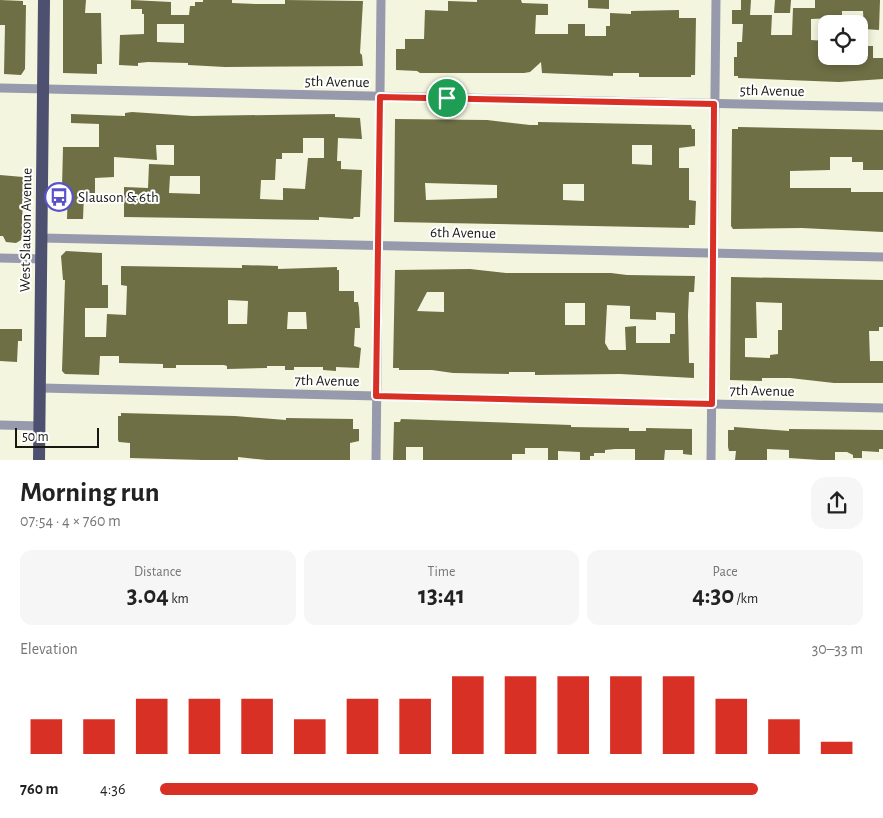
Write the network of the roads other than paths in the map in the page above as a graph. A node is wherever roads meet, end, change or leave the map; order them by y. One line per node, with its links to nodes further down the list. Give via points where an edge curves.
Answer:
1 (44, 0): 5 (main road, West Slauson Avenue)
2 (381, 0): 6 (street)
3 (716, 0): 7 (street)
4 (0, 88): 5 (street, 5th Avenue)
5 (44, 89): 6 (street, 5th Avenue); 9 (main road, West Slauson Avenue)
6 (380, 97): 7 (street, 5th Avenue); 10 (street)
7 (714, 104): 8 (street, 5th Avenue); 11 (street)
8 (883, 107)
9 (42, 238): 10 (street, 6th Avenue); 14 (main road, West Slauson Avenue)
10 (379, 244): 11 (street, 6th Avenue); 16 (street)
11 (713, 253): 12 (street, 6th Avenue); 17 (street)
12 (883, 257)
13 (0, 258): 14 (street)
14 (42, 259): 15 (main road, West Slauson Avenue)
15 (41, 388): 16 (street, 7th Avenue); 20 (main road, West Slauson Avenue)
16 (376, 396): 17 (street, 7th Avenue); 22 (street)
17 (712, 404): 18 (street, 7th Avenue); 23 (street)
18 (883, 408)
19 (0, 425): 20 (street)
20 (40, 426): 21 (main road, West Slauson Avenue)
21 (40, 460)
22 (376, 460)
23 (711, 460)

